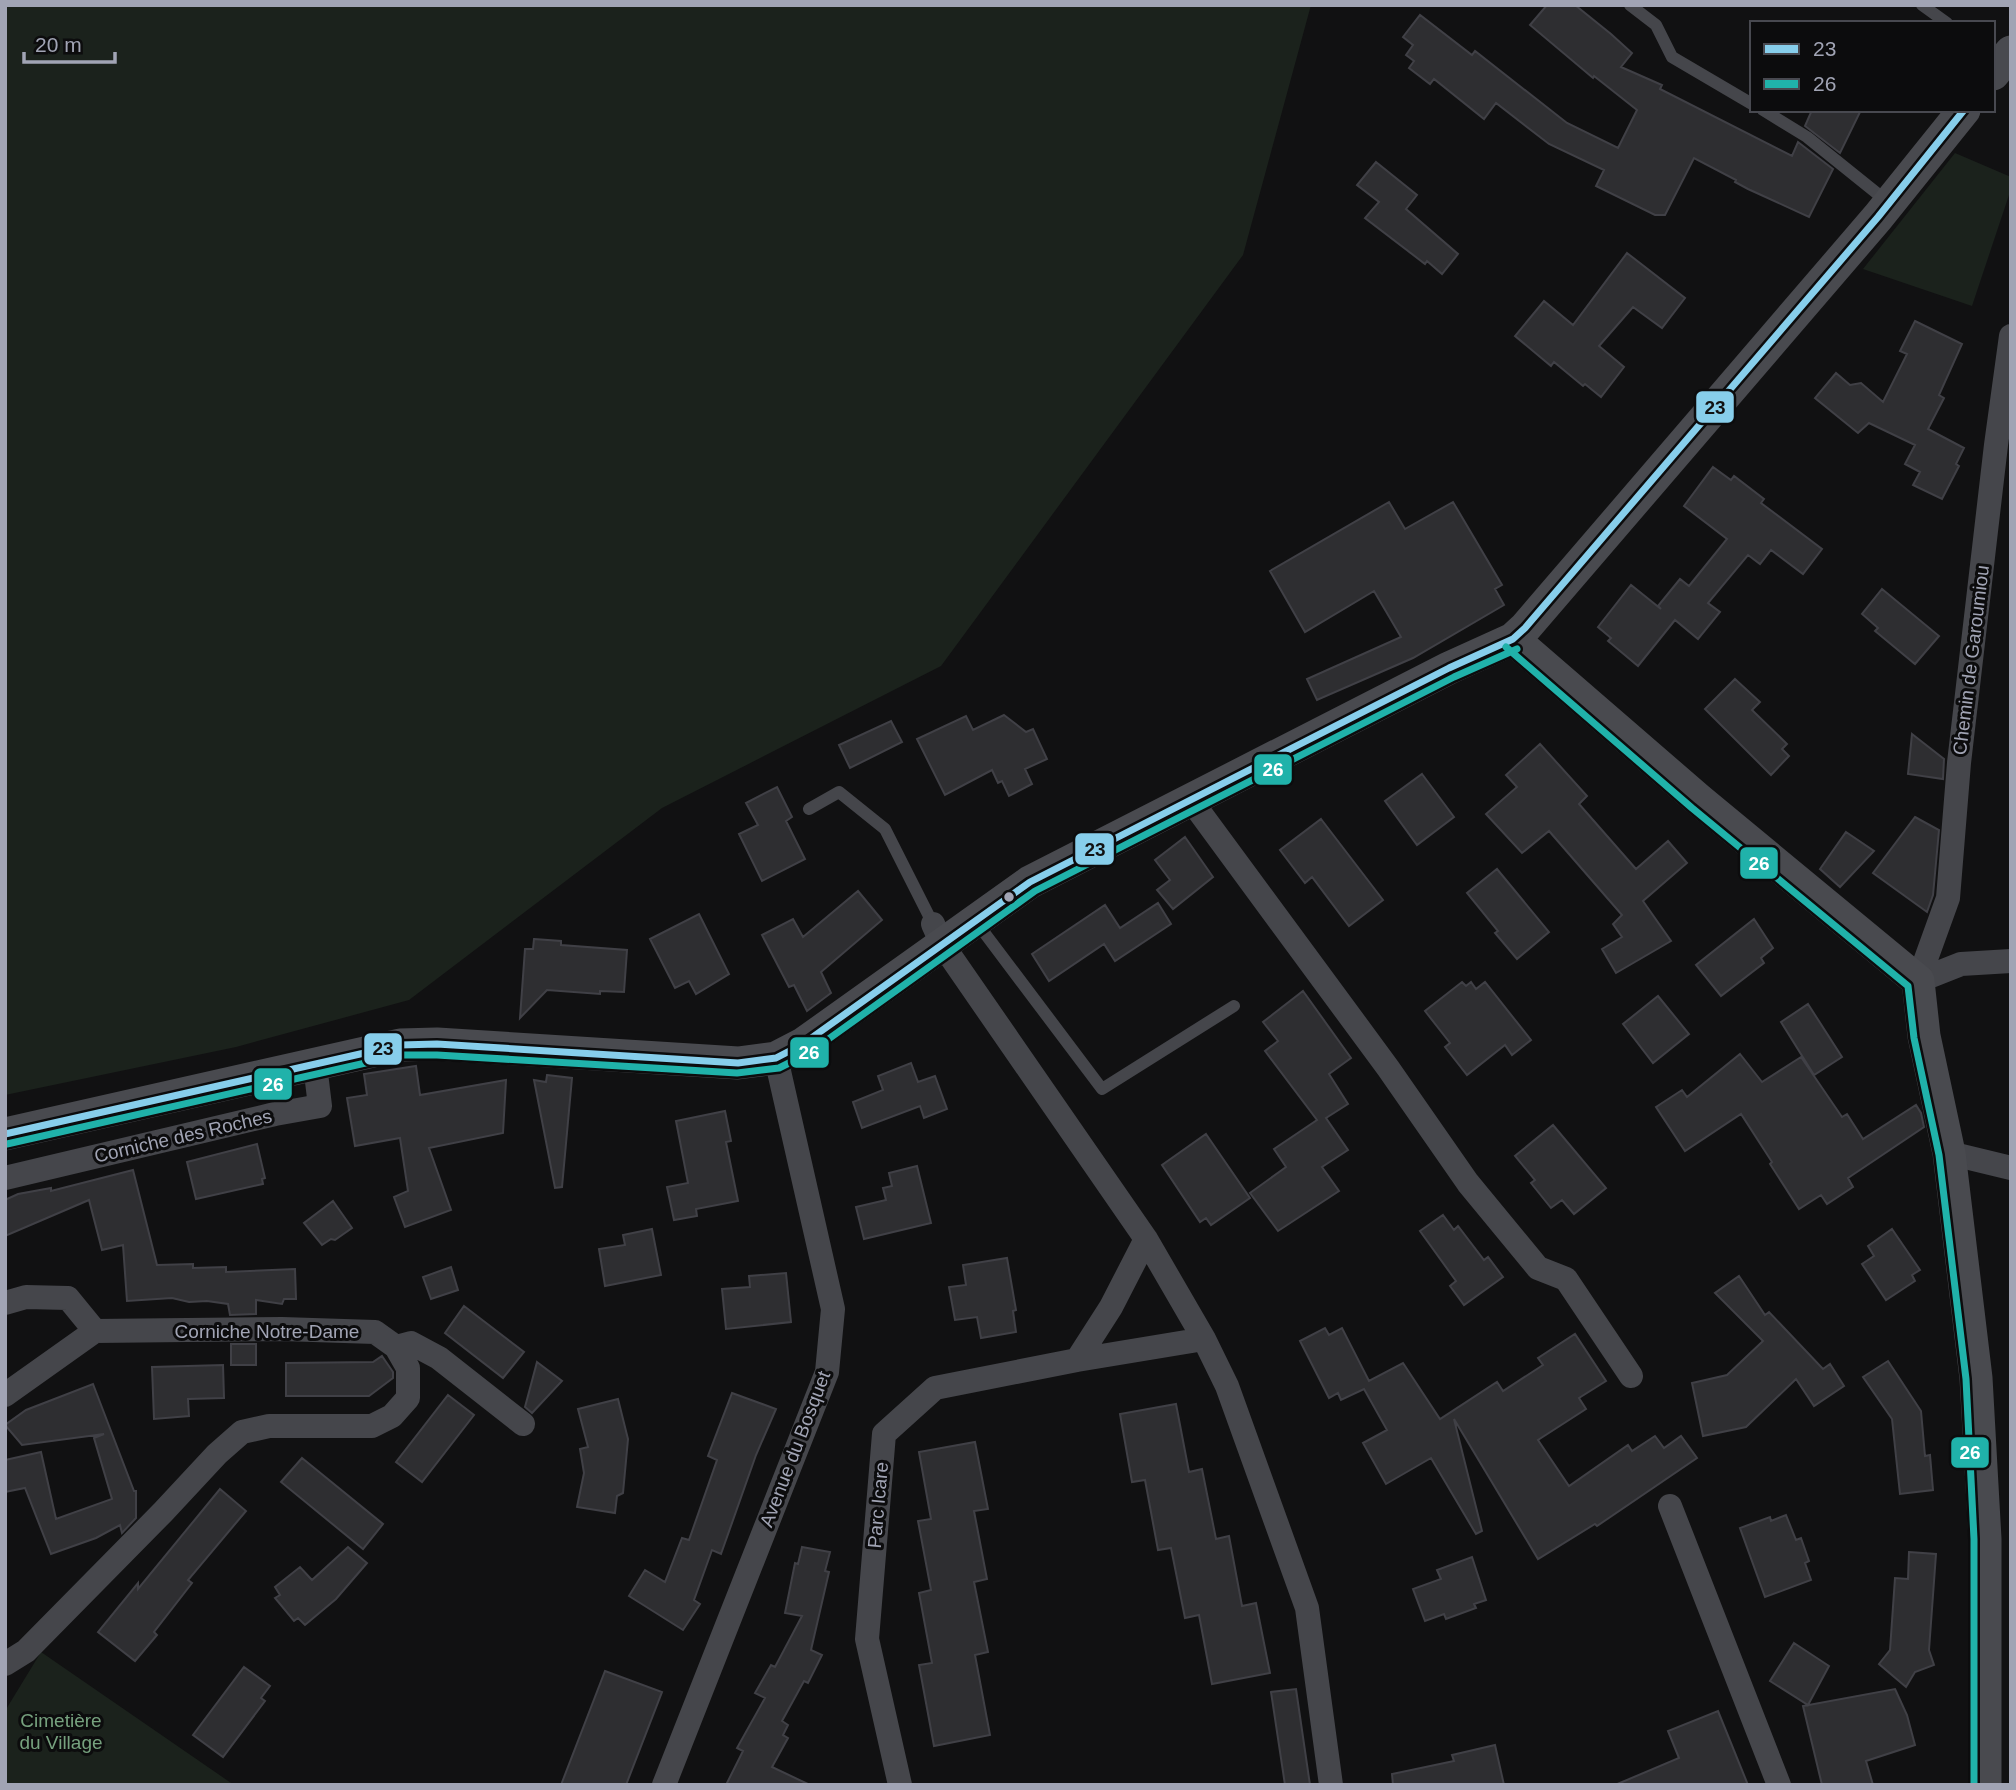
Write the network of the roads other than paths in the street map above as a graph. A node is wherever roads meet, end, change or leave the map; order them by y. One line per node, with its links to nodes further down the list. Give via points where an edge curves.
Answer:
1 (1630, 5): 4 (lane, via 1656,25 1672,57)
2 (1922, 5): 3 (lane)
3 (1944, 21)
4 (1750, 103)
5 (1766, 112): 7 (lane, via 1807,136)
6 (1962, 112): 7 (street)
7 (1889, 203): 10 (street)
8 (2011, 336): 9 (street, Chemin de Garoumiou)
9 (2003, 445): 16 (street, Chemin de Garoumiou, via 1959,763 1948,898)
10 (1513, 639): 11 (street); 16 (street)
11 (1190, 799): 13 (street, via 1030,882); 30 (street, via 1468,1183 1538,1268 1566,1279)
12 (809, 809): 14 (lane, via 839,792 885,830)
13 (974, 920): 14 (street); 17 (lane, via 1101,1089)
14 (937, 934): 18 (street, via 803,1044); 24 (street)
15 (2011, 961): 16 (street, via 1961,964)
16 (1918, 981): 21 (street, via 1924,1036)
17 (1234, 1006)
18 (776, 1058): 19 (street, via 738,1063 438,1044 400,1045); 35 (street, Avenue du Bosquet, via 832,1309 827,1372)
19 (315, 1065): 20 (street); 23 (street, Corniche des Roches, via 320,1106)
20 (5, 1134)
21 (1949, 1153): 22 (street); 39 (street, via 1979,1417 1985,1539)
22 (2011, 1168)
23 (5, 1178)
24 (1146, 1239): 27 (street); 29 (street)
25 (5, 1303): 26 (street, via 26,1297 68,1298)
26 (94, 1331): 28 (street, Corniche Notre-Dame, via 375,1332); 31 (street)
27 (1204, 1339): 29 (street, Parc Icare); 37 (street, via 1227,1385 1307,1608)
28 (396, 1347): 32 (street, Corniche Notre-Dame, via 411,1343 439,1358); 34 (street, via 408,1368 408,1398 392,1416 372,1426 270,1426 242,1432 26,1651)
29 (1077, 1360): 36 (street, Parc Icare, via 934,1388 884,1434 867,1639)
30 (1631, 1376)
31 (5, 1395)
32 (523, 1424)
33 (1670, 1506): 38 (street)
34 (5, 1664)
35 (664, 1785)
36 (900, 1785)
37 (1331, 1785)
38 (1779, 1785)
39 (1985, 1785)

